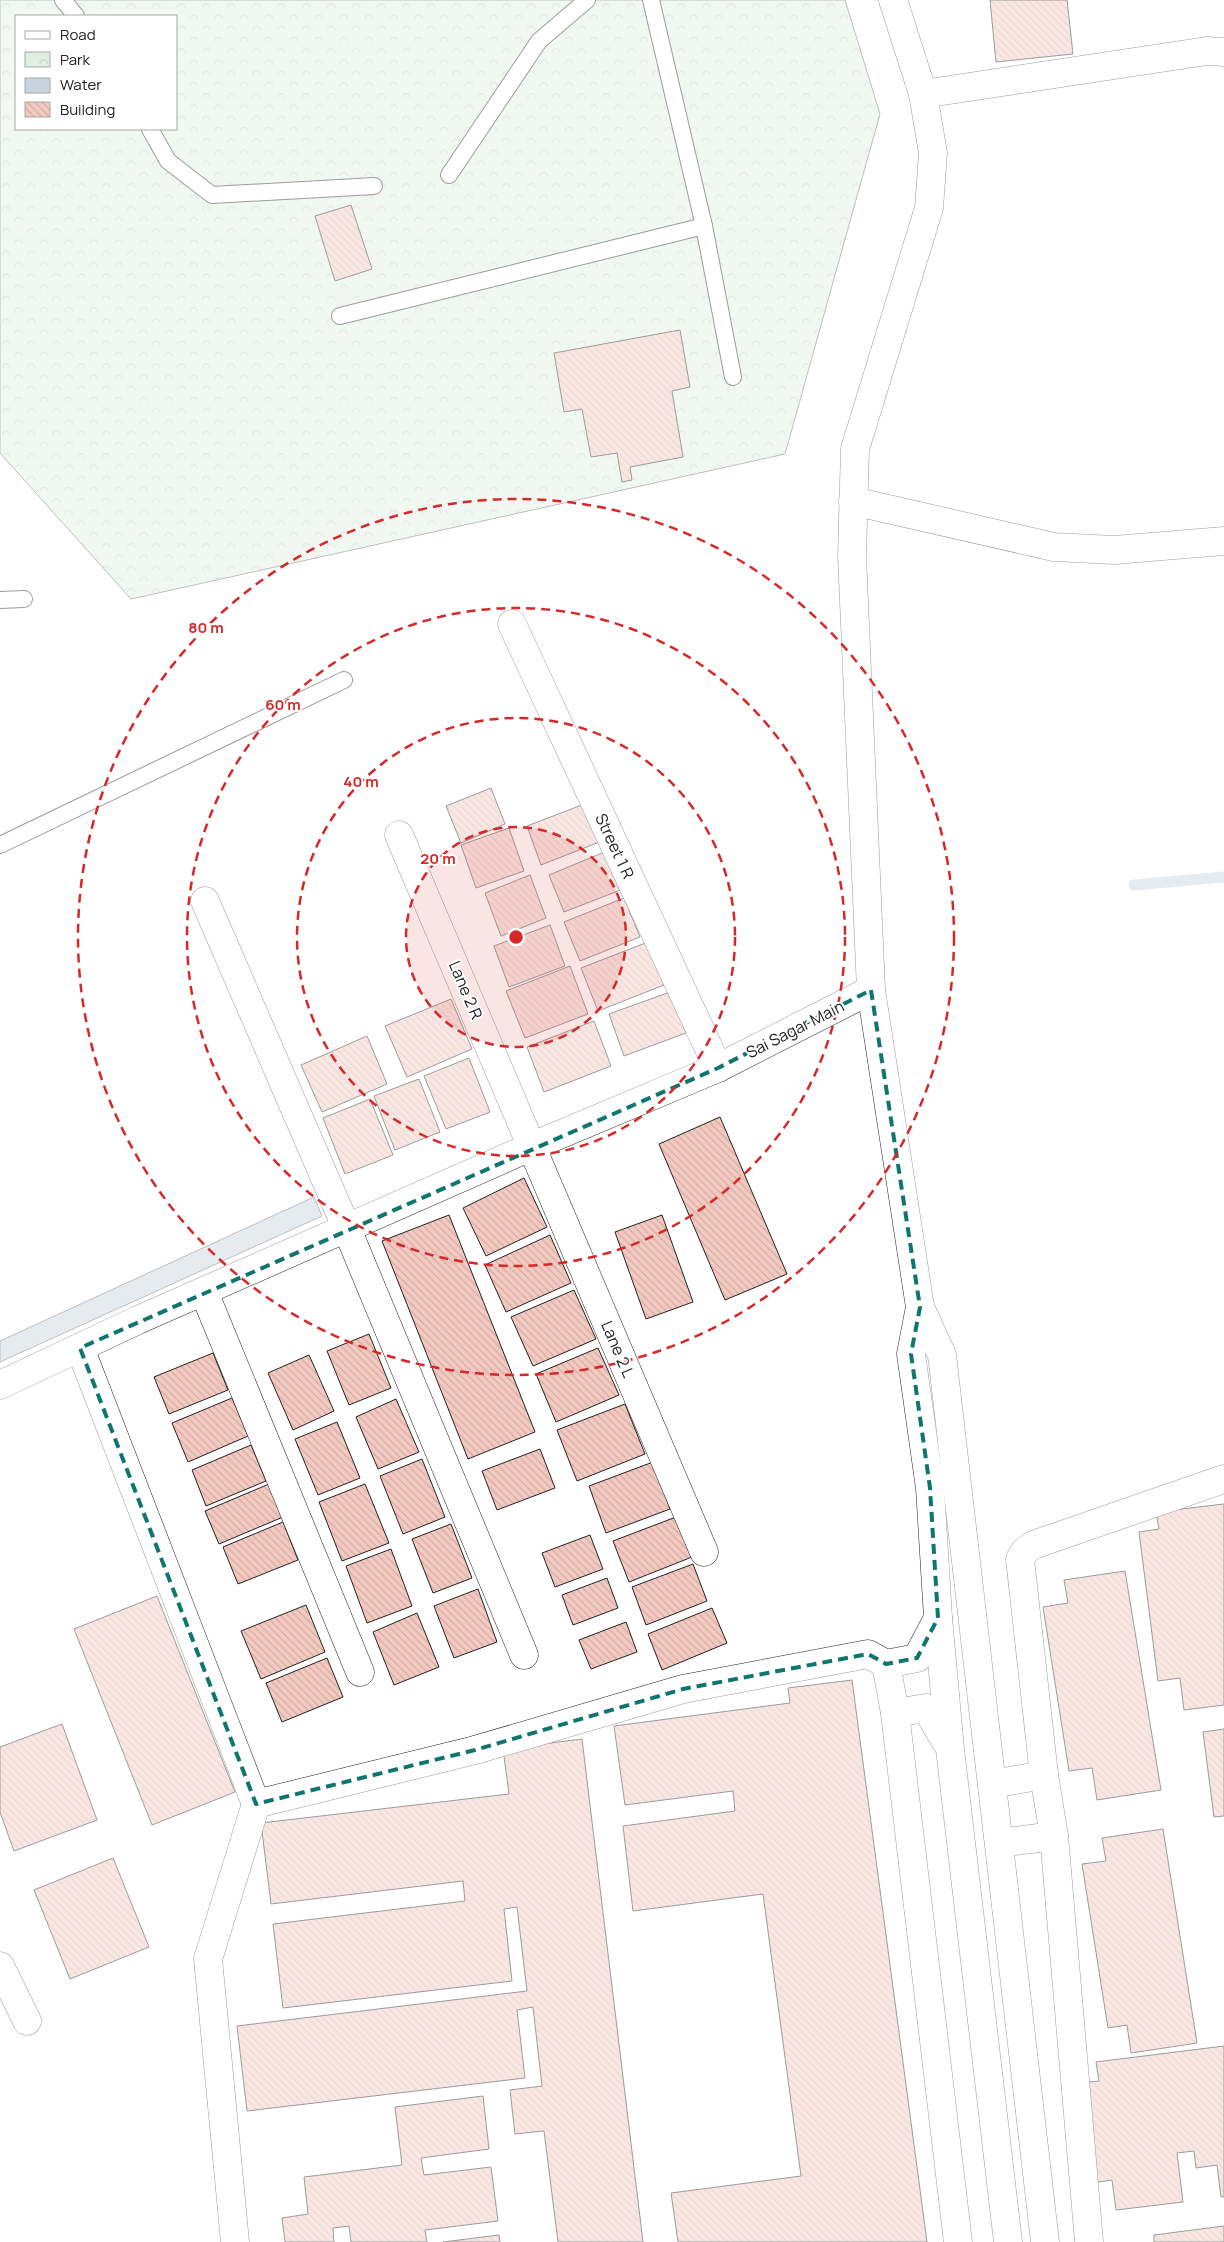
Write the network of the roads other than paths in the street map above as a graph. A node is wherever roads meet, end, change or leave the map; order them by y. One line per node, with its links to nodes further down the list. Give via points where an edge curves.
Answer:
1 (63, 0): 5 (lane)
2 (587, 0): 9 (lane, via 539,40)
3 (651, 0): 11 (lane)
4 (893, 0): 7 (street)
5 (75, 15)
6 (1224, 52): 7 (street, via 1207,51)
7 (923, 94): 14 (street, via 933,153 929,208 855,449)
8 (151, 130): 10 (lane, via 168,160 212,196)
9 (450, 175)
10 (374, 186)
11 (704, 226): 12 (lane); 13 (lane)
12 (340, 316)
13 (733, 377)
14 (854, 501): 15 (street, via 1054,547 1114,550); 23 (street, via 852,556)
15 (1224, 541)
16 (24, 599): 17 (lane)
17 (0, 600)
18 (512, 624): 24 (street, Street 1 R)
19 (344, 680): 21 (lane)
20 (399, 834): 25 (street, Lane 2 R)
21 (0, 844)
22 (205, 901): 26 (street)
23 (871, 990): 24 (street, Sai Sagar Main); 28 (street)
24 (718, 1068): 25 (street, Sai Sagar Main)
25 (533, 1146): 26 (street, Sai Sagar Main); 34 (street, Lane 2 L)
26 (347, 1229): 27 (street, Sai Sagar Main); 36 (street)
27 (204, 1292): 29 (street, Sai Sagar Main); 38 (street)
28 (920, 1307): 32 (street, via 942,1355); 33 (street, via 911,1354)
29 (80, 1348): 30 (street, Sai Sagar Main); 43 (street)
30 (0, 1386)
31 (1224, 1479): 41 (street, via 1033,1545 1020,1559)
32 (958, 1485): 33 (street); 42 (street)
33 (930, 1488): 35 (street)
34 (704, 1552)
35 (938, 1618): 37 (street, via 917,1658); 40 (street)
36 (524, 1655)
37 (886, 1664): 39 (street); 43 (street, via 868,1654 683,1689 475,1750)
38 (360, 1672)
39 (895, 1713): 40 (street, via 926,1708); 51 (street)
40 (950, 1749): 45 (street)
41 (1044, 1776): 42 (street); 46 (street)
42 (992, 1784): 44 (street)
43 (256, 1804): 50 (street, via 208,1959)
44 (996, 1816): 45 (street); 47 (street)
45 (959, 1818): 52 (street)
46 (1054, 1836): 47 (street); 54 (street)
47 (999, 1842): 53 (street)
48 (0, 1966): 49 (street)
49 (27, 2020)
50 (234, 2242)
51 (958, 2242)
52 (1008, 2242)
53 (1045, 2242)
54 (1089, 2242)

